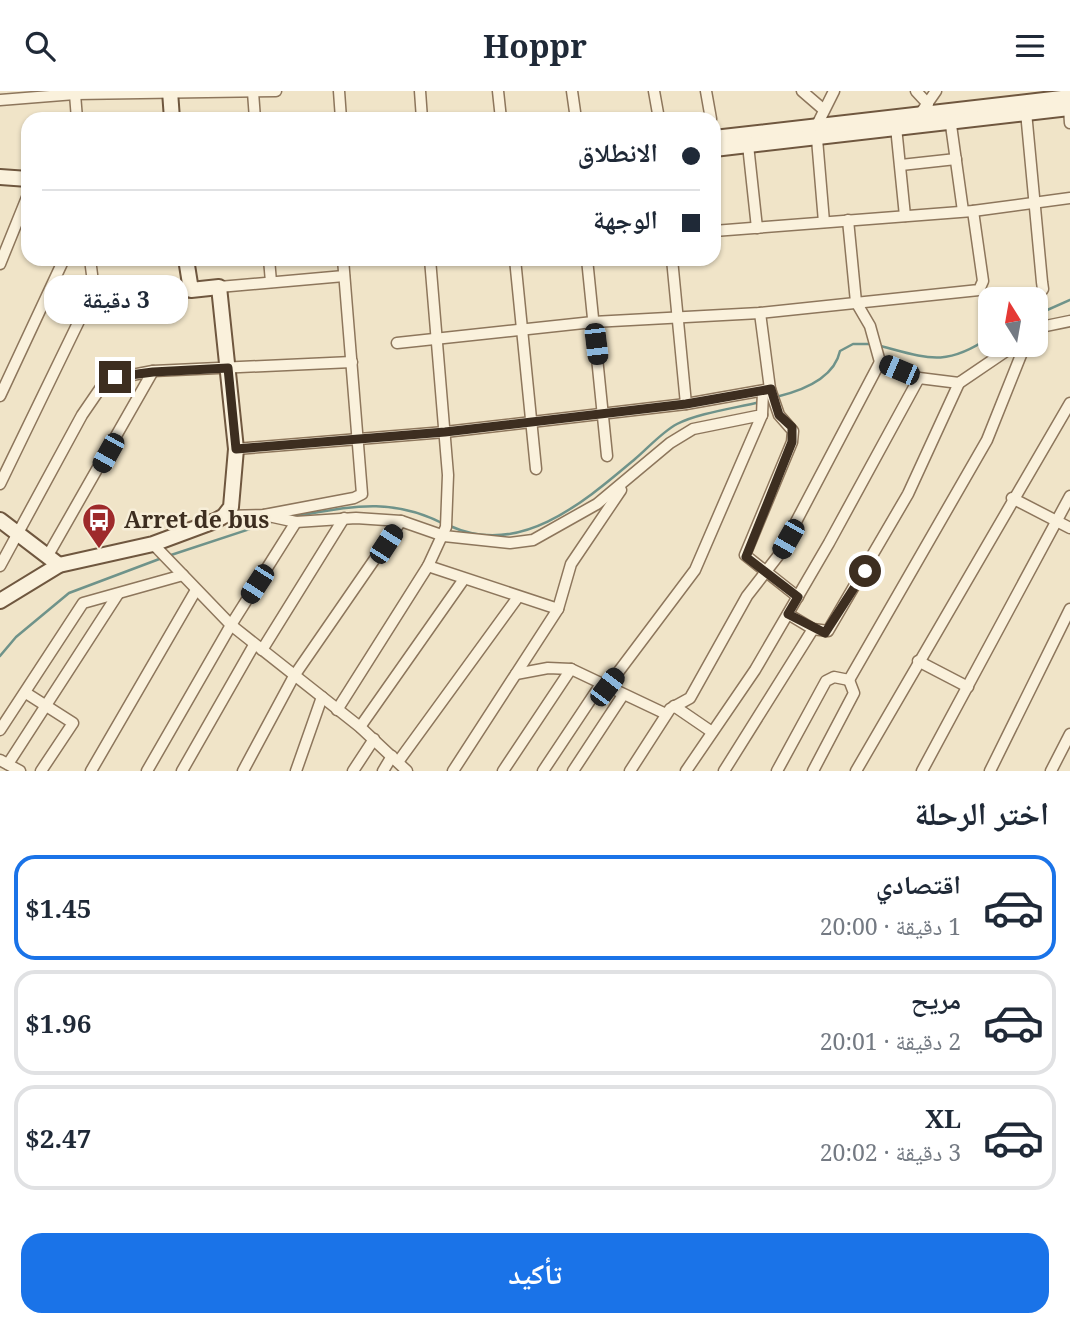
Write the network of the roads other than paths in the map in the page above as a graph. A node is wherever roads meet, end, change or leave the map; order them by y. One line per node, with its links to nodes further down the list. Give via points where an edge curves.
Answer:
1 (276, 91): 12 (street)
2 (339, 91): 23 (street)
3 (420, 91): 24 (street)
4 (498, 91): 25 (street)
5 (572, 91): 26 (street)
6 (654, 91): 27 (street)
7 (706, 91): 28 (street)
8 (802, 91): 19 (street)
9 (834, 91): 19 (street)
10 (916, 91): 18 (street)
11 (936, 91): 18 (street)
12 (253, 92): 13 (street); 22 (street)
13 (170, 93): 15 (street); 21 (main road)
14 (15, 94): 15 (street); 16 (street)
15 (75, 94): 20 (street)
16 (0, 100)
17 (1070, 104): 29 (main road); 30 (main road); 31 (street)
18 (924, 109): 30 (main road); 33 (main road)
19 (824, 110): 33 (street)
20 (77, 112)
21 (171, 112)
22 (254, 112)
23 (340, 112)
24 (422, 112)
25 (500, 112)
26 (575, 112)
27 (658, 112)
28 (710, 112)
29 (1026, 112): 30 (main road); 42 (street)
30 (950, 116): 32 (main road); 37 (street)
31 (1070, 123)
32 (896, 128): 33 (main road); 38 (street)
33 (816, 132): 34 (main road); 35 (main road); 47 (street)
34 (721, 138)
35 (748, 145): 36 (main road); 48 (street)
36 (721, 148)
37 (956, 159): 38 (street); 43 (street)
38 (901, 165): 45 (street)
39 (0, 177): 40 (main road)
40 (21, 178)
41 (1070, 198): 42 (street)
42 (1032, 202): 43 (street); 62 (street)
43 (968, 211): 45 (street); 66 (street, via 983,281 979,290)
44 (21, 212): 50 (street)
45 (905, 216): 46 (street)
46 (848, 220): 47 (street); 66 (street)
47 (824, 222): 48 (street)
48 (757, 227): 49 (street)
49 (721, 230)
50 (0, 264)
51 (61, 266): 84 (street)
52 (91, 266): 64 (street)
53 (188, 266): 65 (main road)
54 (270, 266): 61 (street)
55 (343, 266): 60 (street)
56 (431, 266): 73 (street)
57 (516, 266): 72 (street)
58 (588, 266): 70 (street)
59 (672, 266): 68 (street)
60 (344, 276): 61 (street); 77 (street)
61 (271, 282): 63 (street)
62 (1042, 287)
63 (219, 288): 65 (main road); 79 (main road)
64 (94, 290): 65 (street); 96 (street)
65 (191, 290)
66 (856, 302): 67 (street); 78 (street, via 870,326)
67 (760, 313): 68 (street); 83 (street)
68 (676, 319): 70 (street); 86 (street)
69 (1070, 321): 71 (street)
70 (593, 322): 72 (street); 87 (street)
71 (1048, 326)
72 (523, 332): 73 (street); 89 (street)
73 (436, 339): 74 (street); 90 (street)
74 (397, 343)
75 (997, 357): 82 (street)
76 (1020, 357): 131 (street, via 987,440)
77 (352, 362): 79 (street); 91 (street)
78 (880, 362): 81 (street); 113 (street, via 798,522)
79 (228, 368): 80 (street); 92 (main road)
80 (153, 372): 107 (street, via 115,377 100,384); 110 (street)
81 (919, 379): 82 (street); 119 (street)
82 (959, 383): 125 (street, via 877,551 828,631)
83 (767, 390): 86 (street); 88 (street); 113 (street, via 793,431 746,554)
84 (0, 396)
85 (1070, 403): 98 (street)
86 (686, 404): 87 (street)
87 (603, 411): 89 (street); 93 (street)
88 (762, 415): 95 (street, via 693,429); 132 (street, via 695,570)
89 (532, 420): 90 (street); 94 (street)
90 (445, 432): 91 (street); 108 (street, via 448,508)
91 (356, 441): 92 (street); 99 (street, via 362,494)
92 (236, 449): 100 (main road, via 231,507)
93 (607, 456)
94 (536, 469)
95 (626, 481): 108 (street, via 597,504 533,540 510,543); 121 (street, via 571,564)
96 (0, 484)
97 (1070, 496): 105 (street)
98 (1012, 498): 105 (street); 127 (street)
99 (264, 515): 100 (street); 104 (street)
100 (224, 516): 109 (main road)
101 (344, 518): 103 (street); 104 (street); 126 (street)
102 (0, 520): 107 (main road)
103 (401, 521): 108 (street); 130 (street)
104 (296, 522): 124 (street)
105 (1056, 522): 106 (street); 133 (street)
106 (1070, 528)
107 (17, 533): 110 (main road); 111 (street)
108 (444, 536): 112 (street)
109 (153, 544): 110 (main road); 114 (street)
110 (53, 561): 120 (main road)
111 (0, 566)
112 (428, 566): 115 (street); 138 (street)
113 (764, 570): 119 (street); 139 (street, via 690,698)
114 (183, 575): 116 (street); 117 (street)
115 (464, 579): 118 (street); 140 (street)
116 (196, 590): 124 (street); 149 (street)
117 (118, 594): 134 (street, via 79,606); 137 (street)
118 (518, 597): 121 (street); 145 (street)
119 (798, 597): 123 (street)
120 (0, 601)
121 (558, 609): 129 (street)
122 (1070, 609): 168 (street)
123 (788, 614): 125 (street); 142 (street)
124 (231, 625): 126 (street); 150 (street)
125 (813, 629): 163 (street)
126 (258, 647): 130 (street); 151 (street)
127 (918, 661): 133 (street); 166 (street)
128 (571, 669): 129 (street); 132 (street); 158 (street)
129 (516, 674): 157 (street)
130 (294, 676): 136 (street); 152 (street)
131 (849, 680): 164 (street, via 834,677 825,681); 165 (street, via 854,693)
132 (604, 685): 135 (street); 159 (street)
133 (968, 687): 167 (street)
134 (26, 693): 137 (street); 141 (street)
135 (623, 695): 139 (street); 160 (street)
136 (322, 697): 138 (street); 153 (street)
137 (46, 706): 146 (street); 148 (street, via 73,724)
138 (337, 710): 140 (street)
139 (670, 710): 142 (street); 161 (street)
140 (360, 727): 143 (street)
141 (0, 730)
142 (712, 732): 162 (street)
143 (374, 739): 145 (street); 154 (street)
144 (1068, 741): 169 (street)
145 (395, 759): 155 (street); 156 (street)
146 (4, 762): 147 (street)
147 (20, 771)
148 (41, 771)
149 (91, 771)
150 (147, 771)
151 (183, 771)
152 (243, 771)
153 (296, 771)
154 (353, 771)
155 (383, 771)
156 (407, 771)
157 (453, 771)
158 (503, 771)
159 (543, 771)
160 (573, 771)
161 (630, 771)
162 (686, 771)
163 (724, 771)
164 (777, 771)
165 (813, 771)
166 (856, 771)
167 (922, 771)
168 (990, 771)
169 (1051, 771)

